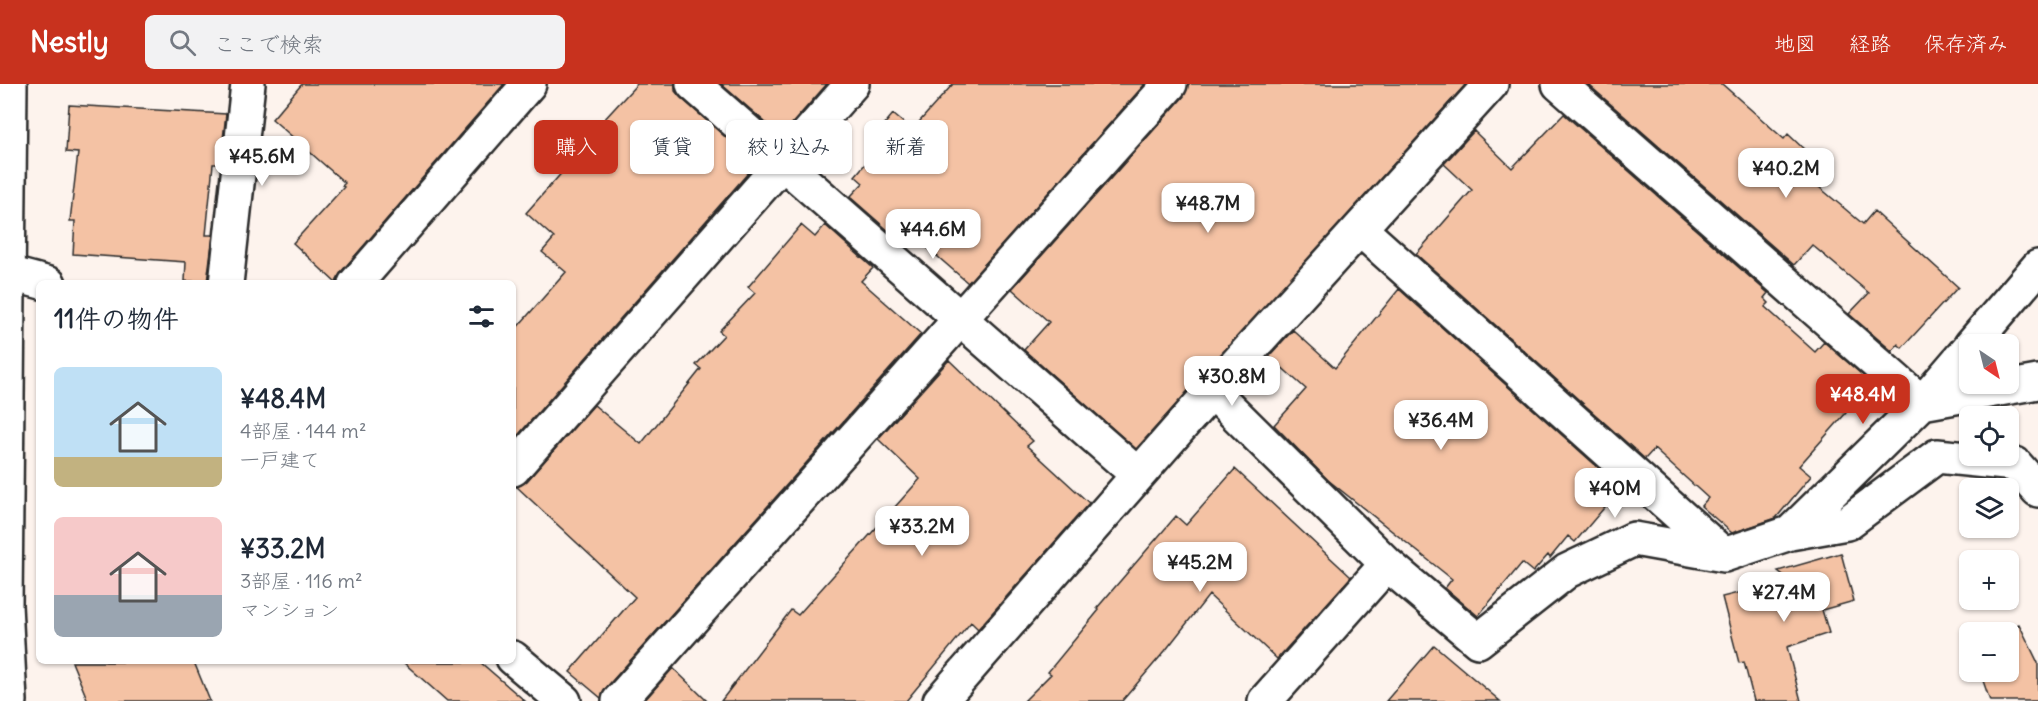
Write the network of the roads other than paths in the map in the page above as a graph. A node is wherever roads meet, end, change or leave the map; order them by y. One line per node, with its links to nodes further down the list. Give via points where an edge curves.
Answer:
1 (10, 84): 15 (street)
2 (248, 84): 16 (street)
3 (529, 84): 17 (street)
4 (693, 84): 9 (street)
5 (852, 84): 10 (street)
6 (1170, 84): 19 (street)
7 (1491, 84): 13 (street)
8 (1559, 84): 24 (street)
9 (733, 120)
10 (820, 120)
11 (771, 174): 25 (street)
12 (794, 174): 19 (street)
13 (1360, 229): 23 (street); 29 (street)
14 (2038, 267): 20 (street)
15 (8, 273): 18 (street); 31 (street)
16 (226, 280)
17 (358, 280)
18 (36, 281)
19 (961, 318): 26 (street); 35 (street)
20 (1980, 334)
21 (1959, 359): 24 (street)
22 (2038, 382): 24 (street)
23 (1212, 391): 26 (street); 30 (street)
24 (1922, 403): 28 (street)
25 (516, 466)
26 (1138, 475): 36 (street)
27 (2038, 490): 28 (street, via 2015,464 1937,456 1847,523)
28 (1790, 533): 29 (street)
29 (1724, 555): 30 (street, via 1634,539 1567,571 1478,641)
30 (1387, 564): 37 (street)
31 (4, 639): 33 (street)
32 (516, 661): 34 (street)
33 (10, 701)
34 (564, 701)
35 (619, 701)
36 (940, 701)
37 (1265, 701)

